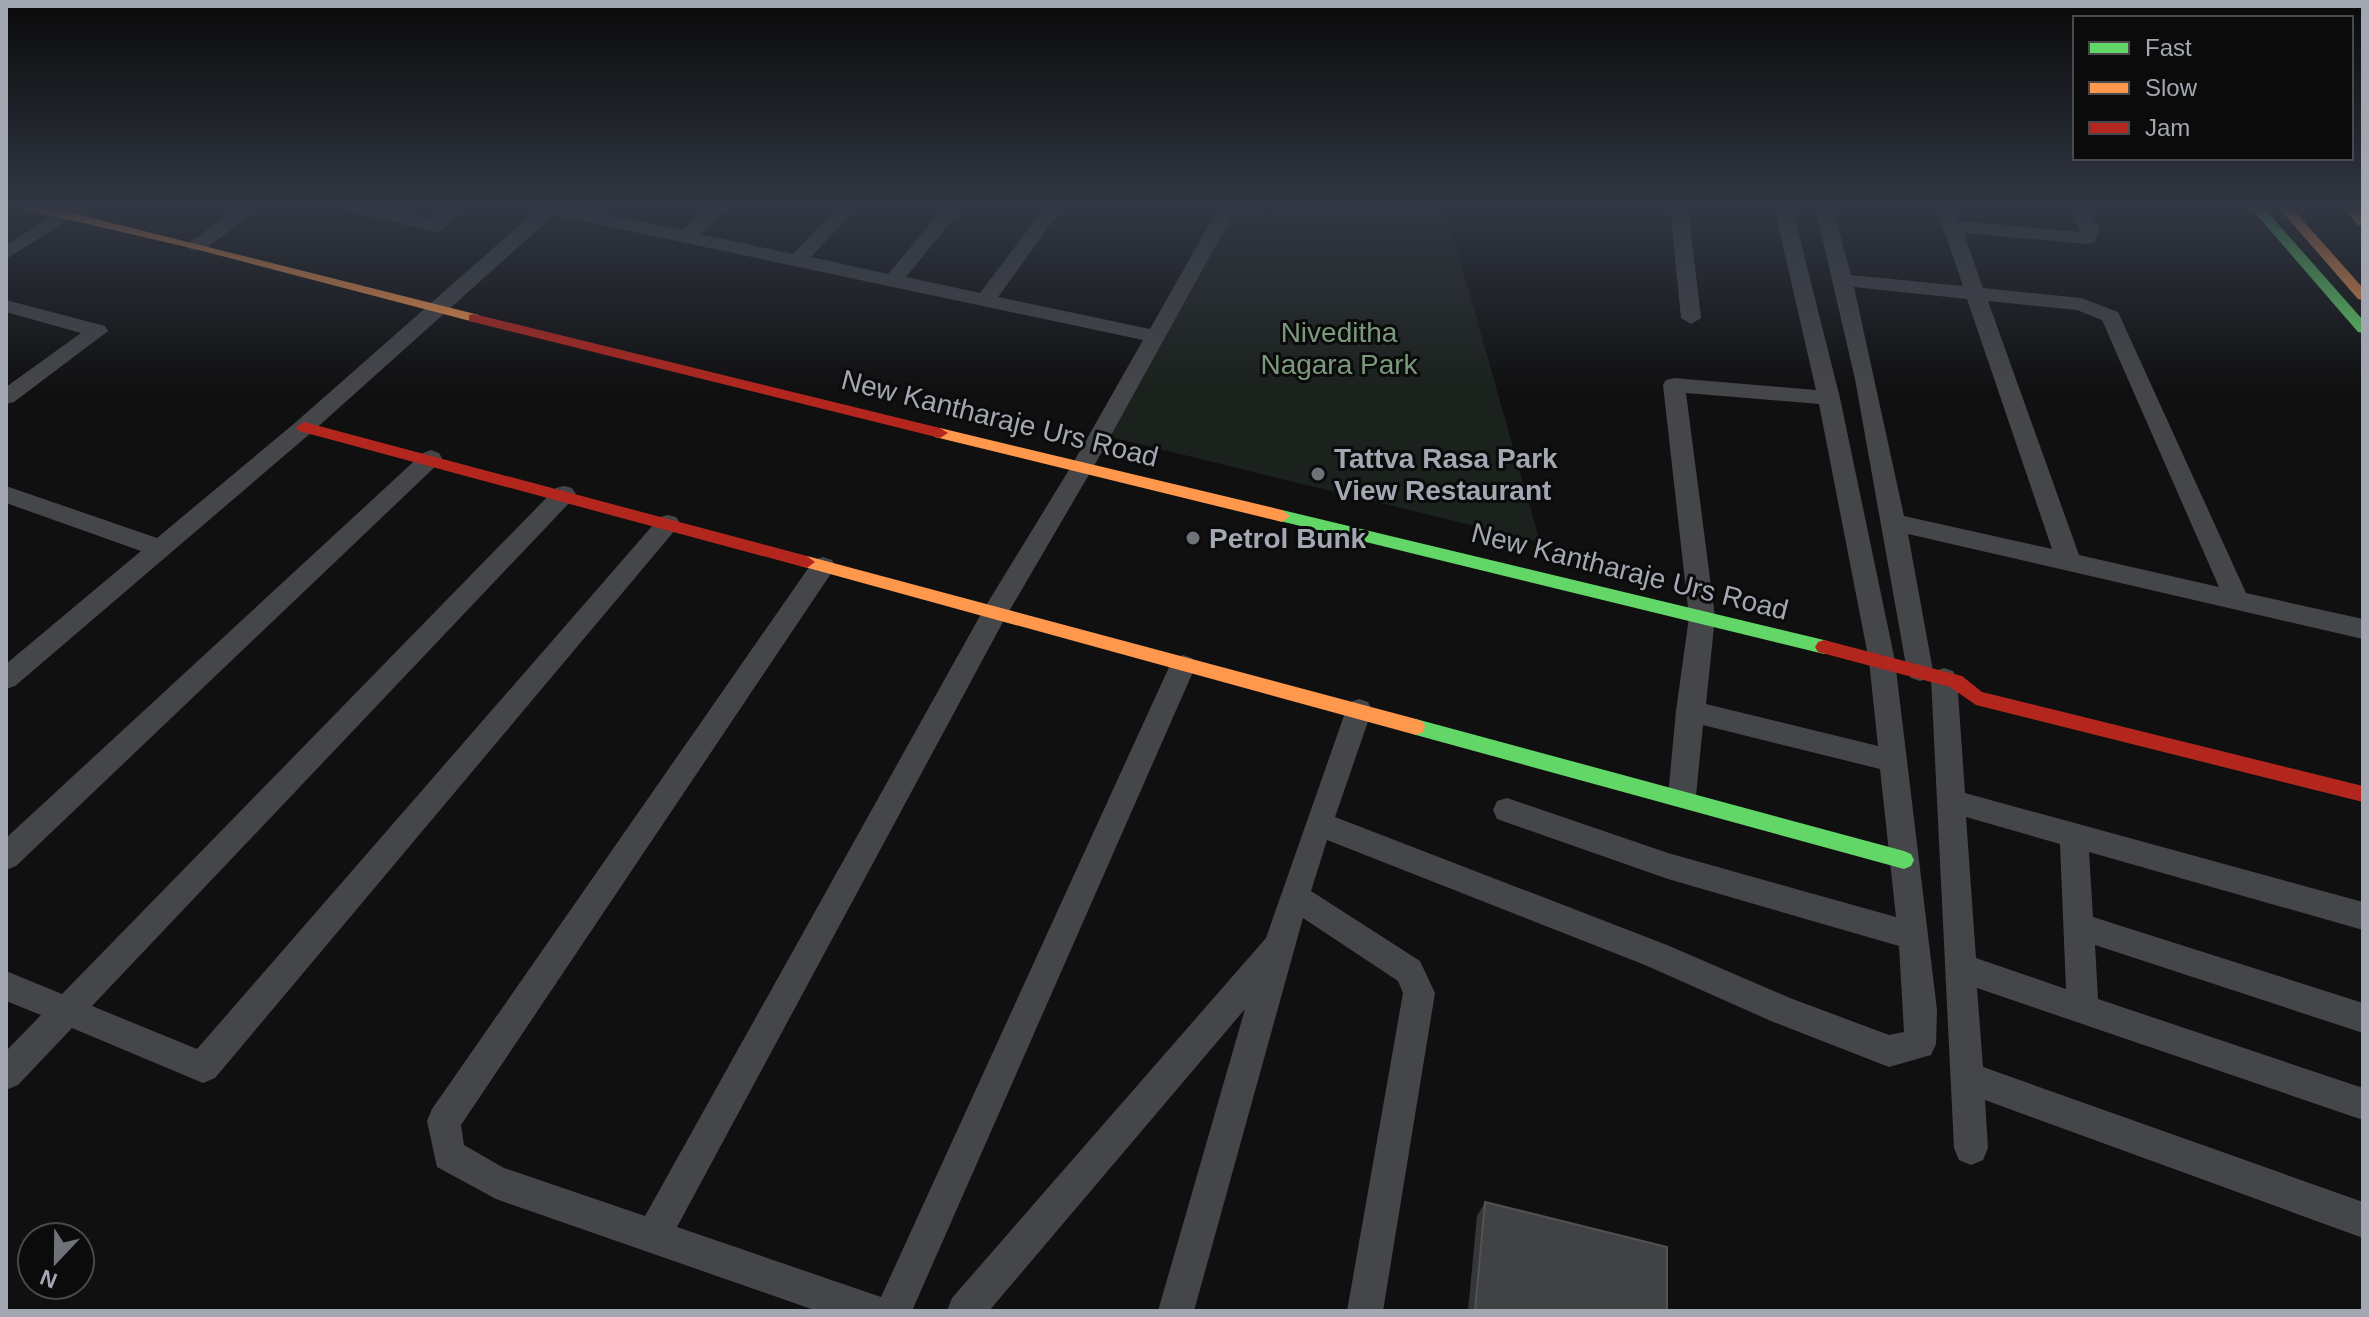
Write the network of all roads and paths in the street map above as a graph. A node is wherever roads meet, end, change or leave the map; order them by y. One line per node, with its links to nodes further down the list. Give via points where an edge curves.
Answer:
1 (281, 268): 18 (main road, New Kantharaje Urs Road)
2 (480, 268): 18 (street)
3 (831, 268): 14 (street)
4 (903, 268): 14 (street)
5 (1009, 268): 17 (street)
6 (1193, 268): 22 (street)
7 (1686, 268): 20 (street)
8 (1798, 268): 24 (street)
9 (1840, 268): 13 (street)
10 (1966, 268): 15 (street)
11 (2310, 268): 21 (main road)
12 (2339, 268): 16 (main road)
13 (1843, 280): 15 (street); 30 (street)
14 (892, 282): 17 (street)
15 (1975, 293): 33 (street); 35 (street, via 2081,304 2111,316)
16 (2363, 296)
17 (984, 302): 22 (street)
18 (433, 309): 25 (street); 27 (main road, New Kantharaje Urs Road)
19 (9, 310): 23 (street, via 98,331)
20 (1691, 318)
21 (2363, 329)
22 (1154, 336): 27 (street)
23 (6, 397)
24 (1829, 398): 37 (street, via 1674,385); 39 (street)
25 (304, 427): 26 (main road); 32 (street)
26 (431, 458): 29 (main road); 53 (street)
27 (1083, 466): 36 (street); 37 (main road, New Kantharaje Urs Road)
28 (6, 494): 32 (street)
29 (564, 494): 31 (main road); 62 (street)
30 (1894, 522): 33 (street); 41 (street)
31 (668, 523): 34 (main road); 62 (street, via 203,1067)
32 (159, 548): 43 (street)
33 (2069, 562): 35 (street)
34 (823, 566): 36 (main road); 70 (street, via 444,1121 449,1155 496,1182)
35 (2237, 600): 38 (street)
36 (994, 614): 40 (main road); 70 (street)
37 (1702, 617): 39 (main road, New Kantharaje Urs Road); 45 (street)
38 (2363, 629)
39 (1882, 661): 41 (main road, New Kantharaje Urs Road); 46 (street)
40 (1183, 665): 44 (main road); 72 (street)
41 (1940, 676): 42 (main road, New Kantharaje Urs Road); 47 (main road, New Kantharaje Urs Road, via 1976,698); 49 (street)
42 (1977, 676)
43 (6, 679)
44 (1359, 710): 48 (main road); 51 (street)
45 (1689, 711): 46 (street); 48 (street)
46 (1893, 761): 54 (street)
47 (2363, 794)
48 (1682, 796): 54 (main road)
49 (1951, 801): 52 (street); 60 (street)
50 (1507, 810): 58 (street, via 1668,866)
51 (1319, 824): 55 (street); 58 (street, via 1889,1051 1920,1044)
52 (2074, 836): 56 (street); 57 (street)
53 (6, 857)
54 (1904, 860): 58 (street)
55 (1295, 897): 59 (street); 75 (street, via 1409,971 1419,993)
56 (2363, 916)
57 (2078, 926): 63 (street); 64 (street)
58 (1912, 936)
59 (1283, 941): 73 (street); 74 (street)
60 (1961, 968): 63 (street); 66 (street)
61 (6, 986): 62 (street)
62 (67, 1011): 65 (street)
63 (2083, 1011): 67 (street)
64 (2363, 1018)
65 (6, 1074)
66 (1967, 1077): 68 (street); 69 (street)
67 (2363, 1104)
68 (1971, 1148)
69 (2363, 1220)
70 (652, 1237): 71 (street)
71 (870, 1311)
72 (893, 1311)
73 (965, 1311)
74 (1176, 1311)
75 (1365, 1311)

